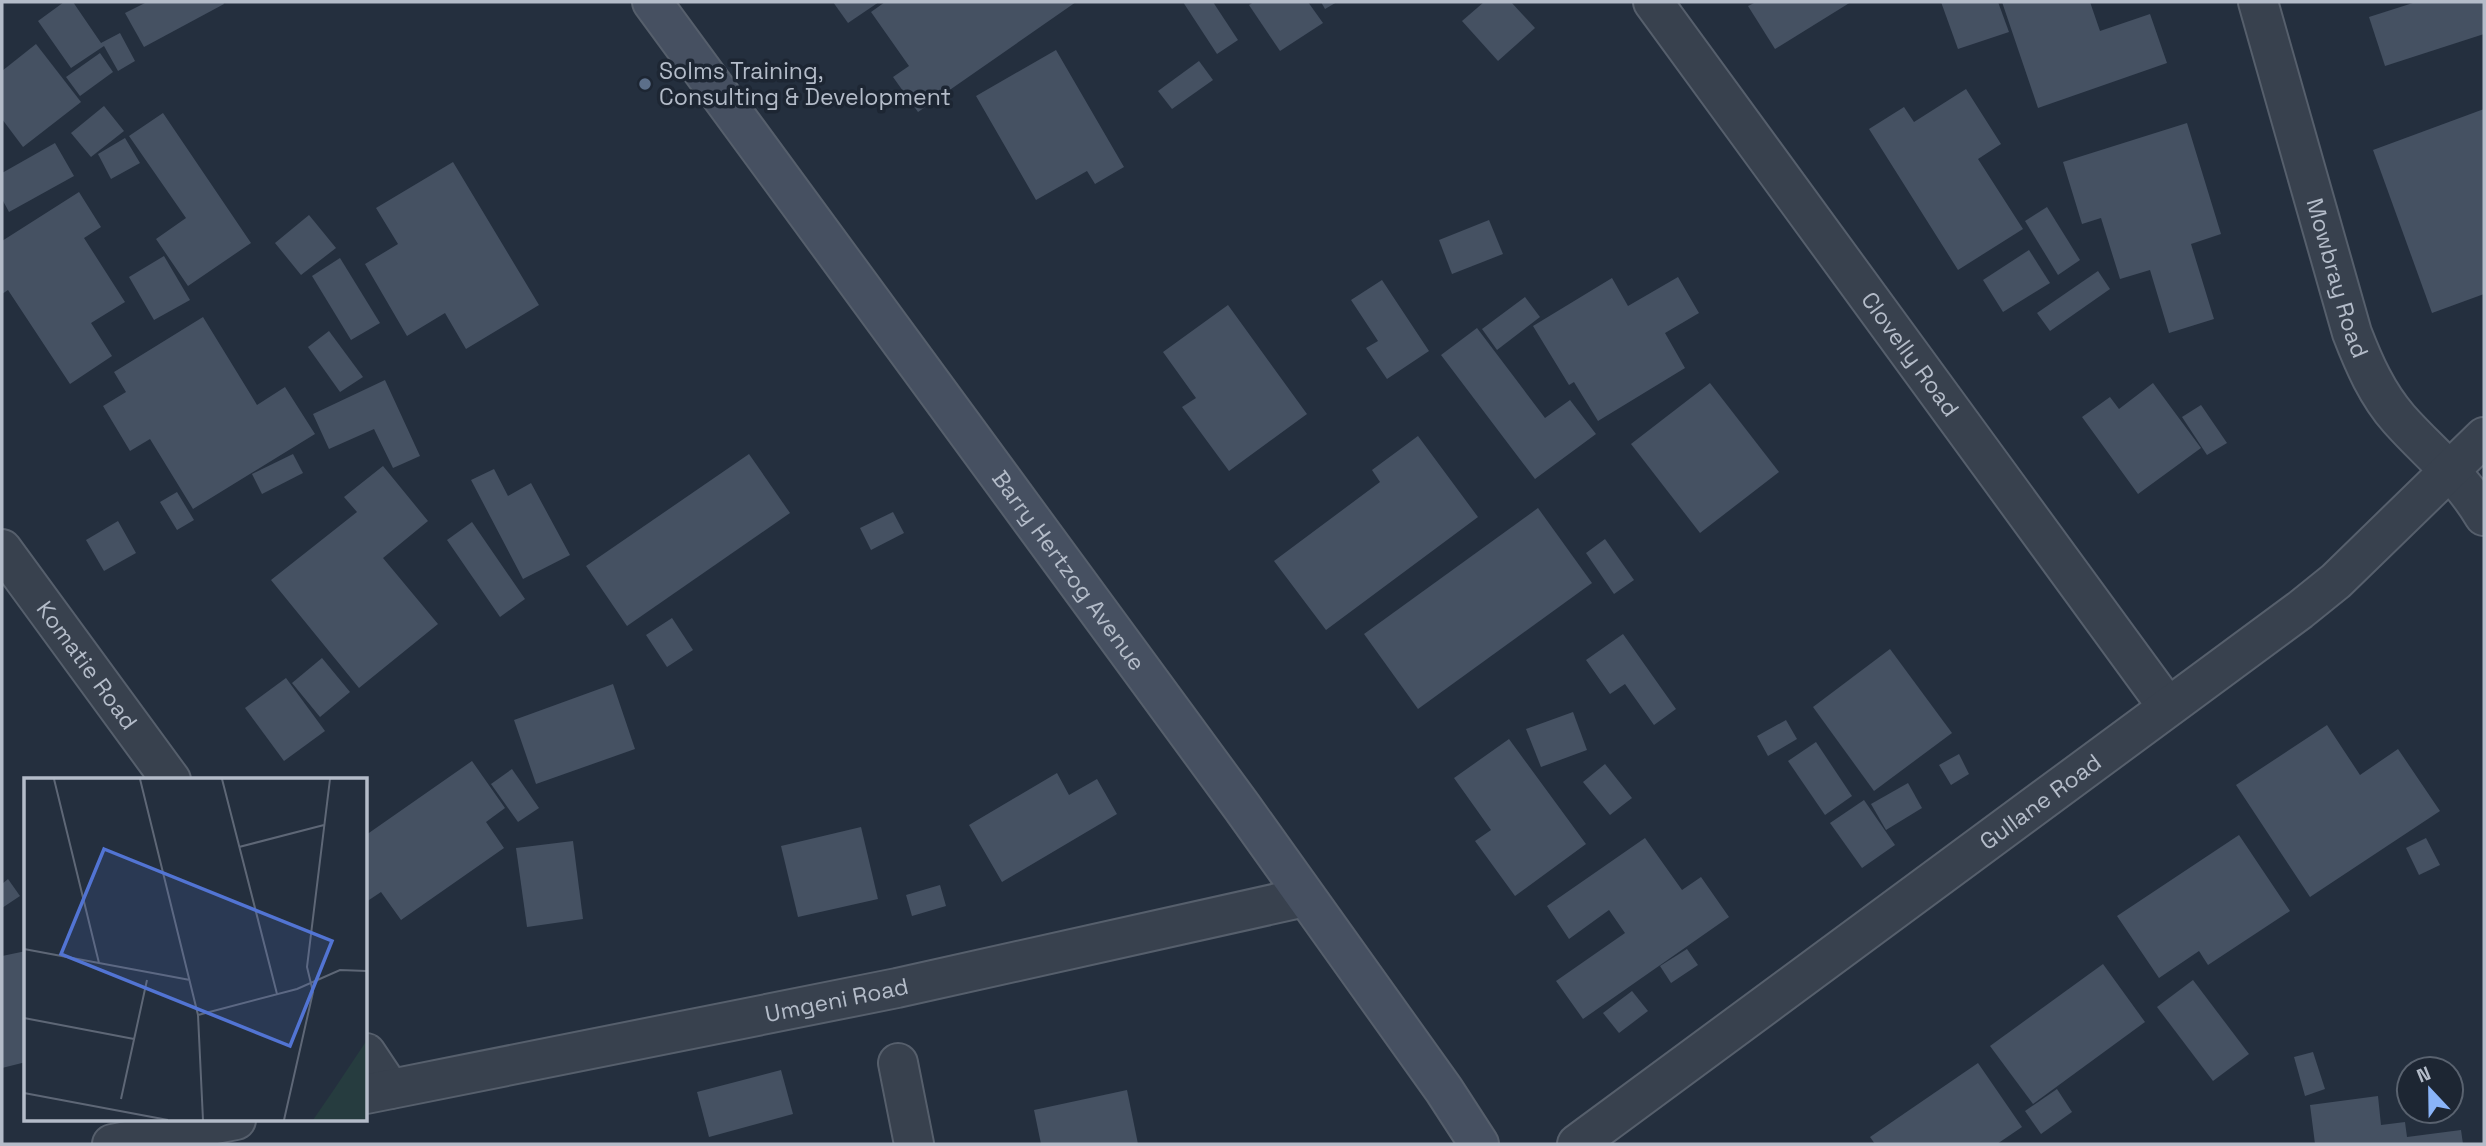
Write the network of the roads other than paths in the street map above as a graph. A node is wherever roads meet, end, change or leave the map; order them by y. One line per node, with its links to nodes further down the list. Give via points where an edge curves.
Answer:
1 (652, 2): 10 (main road, Barry Hertzog Avenue)
2 (1653, 2): 8 (street, Clovelly Road)
3 (2259, 2): 5 (street, Mowbray Road, via 2365,367 2399,419)
4 (2484, 437): 5 (street, Gullane Road)
5 (2452, 470): 6 (street, Mowbray Road); 8 (street, Gullane Road, via 2336,581)
6 (2484, 516)
7 (2, 549): 9 (street, Komatie Road)
8 (2167, 706): 18 (street, Gullane Road)
9 (171, 778)
10 (1305, 897): 13 (street, Umgeni Road, via 897,988); 17 (main road, Barry Hertzog Avenue)
11 (368, 1060): 13 (street)
12 (898, 1063): 16 (street)
13 (378, 1092)
14 (226, 1122): 15 (street)
15 (113, 1144)
16 (914, 1144)
17 (1479, 1144)
18 (1577, 1144)

